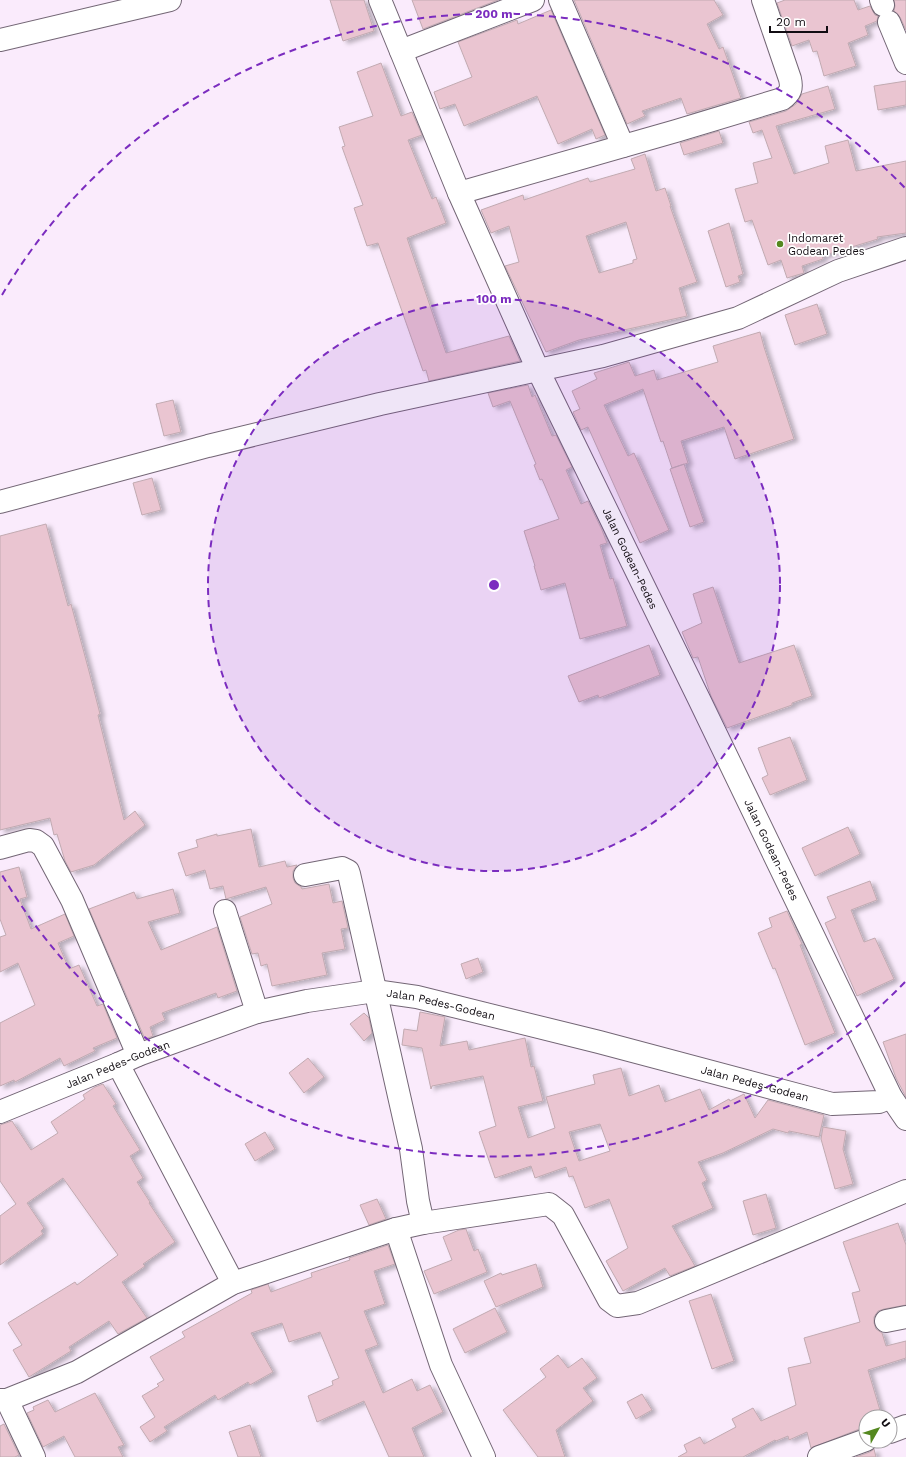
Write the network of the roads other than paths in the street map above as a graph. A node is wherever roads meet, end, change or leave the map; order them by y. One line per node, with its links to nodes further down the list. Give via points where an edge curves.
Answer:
1 (170, 0): 7 (street)
2 (380, 0): 8 (street, Jalan Godean-Pedes)
3 (533, 0): 8 (street)
4 (560, 0): 10 (street)
5 (763, 0): 10 (street, via 790,78 792,88 788,95 782,99)
6 (884, 9): 9 (street)
7 (0, 40)
8 (401, 51): 11 (street, Jalan Godean-Pedes)
9 (906, 63)
10 (623, 146): 11 (street)
11 (459, 193): 13 (street, Jalan Godean-Pedes)
12 (906, 248): 13 (street, via 838,271 738,318 603,356)
13 (538, 370): 14 (street, via 208,446); 22 (street, Jalan Godean-Pedes)
14 (0, 502)
15 (0, 848): 20 (street, via 28,840 36,841 43,846 68,892)
16 (305, 875): 18 (street, via 342,868 348,871)
17 (225, 911): 19 (street)
18 (375, 990): 19 (street, Jalan Pedes-Godean); 22 (street, Jalan Pedes-Godean, via 417,997 592,1040 832,1104 878,1102); 26 (street, via 411,1149)
19 (257, 1012): 20 (street, Jalan Pedes-Godean)
20 (138, 1055): 21 (street, Jalan Pedes-Godean)
21 (118, 1064): 23 (street, Jalan Pedes-Godean); 28 (street)
22 (891, 1097): 24 (street, Jalan Godean-Pedes)
23 (0, 1112)
24 (906, 1119)
25 (906, 1191): 26 (street, via 638,1303 617,1306 609,1300 563,1215 549,1204)
26 (423, 1223): 27 (street)
27 (396, 1229): 28 (street); 32 (street, via 441,1366)
28 (233, 1283): 29 (street, via 77,1372)
29 (3, 1400): 31 (street)
30 (858, 1443): 33 (street)
31 (34, 1457)
32 (484, 1457)
33 (819, 1457)

